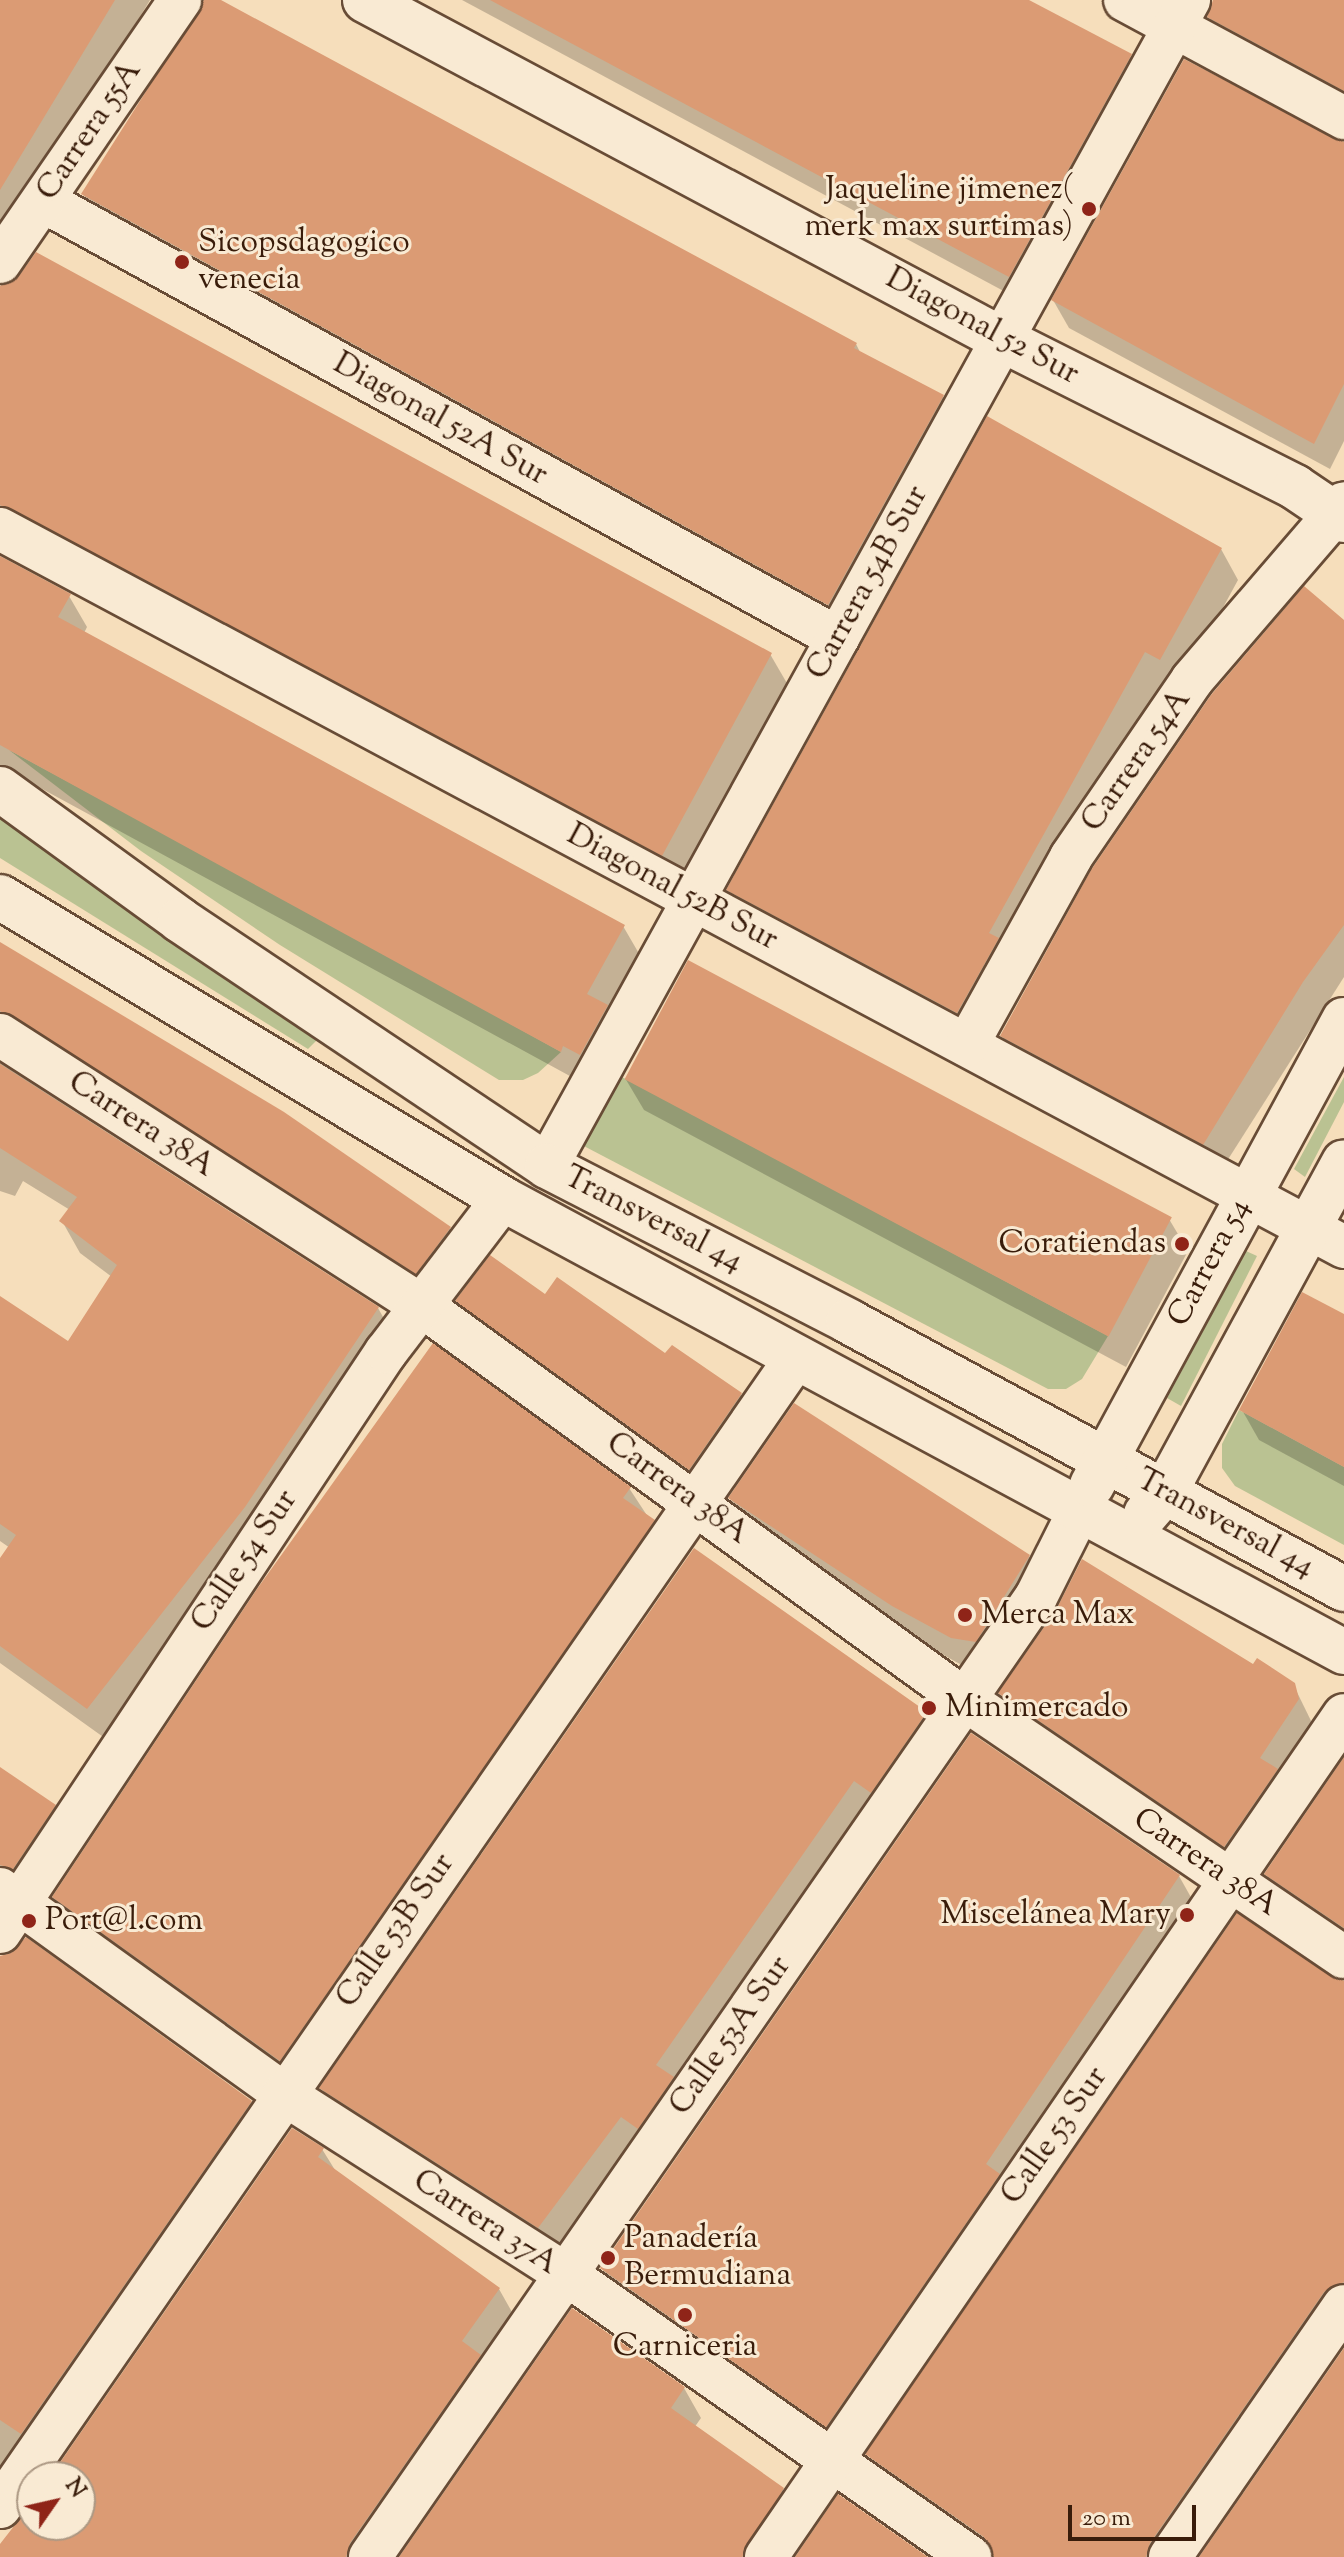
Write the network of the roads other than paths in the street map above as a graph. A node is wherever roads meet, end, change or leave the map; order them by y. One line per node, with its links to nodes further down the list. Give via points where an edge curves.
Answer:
1 (180, 0): 6 (street, Carrera 55A)
2 (365, 0): 8 (street, Diagonal 52 Sur)
3 (1125, 0): 4 (street)
4 (1181, 13): 5 (street); 8 (street, Carrera 54B Sur)
5 (1344, 118)
6 (43, 201): 7 (street, Carrera 55A); 11 (street, Diagonal 52A Sur)
7 (0, 262)
8 (1003, 340): 9 (street, Diagonal 52 Sur); 11 (street, Carrera 54B Sur)
9 (1341, 512): 17 (street, Carrera 54A, via 1175,705 1071,857)
10 (0, 529): 14 (street, Diagonal 52B Sur)
11 (838, 638): 14 (street, Carrera 54B Sur)
12 (0, 789): 19 (street, Transversal 44, via 192,929)
13 (0, 897): 21 (street, Transversal 44)
14 (693, 899): 17 (street, Diagonal 52B Sur); 19 (street, Carrera 54B Sur)
15 (1344, 1020): 20 (street, Carrera 54)
16 (0, 1035): 23 (street, Carrera 38A)
17 (967, 1045): 20 (street, Diagonal 52B Sur)
18 (1344, 1163): 22 (street)
19 (547, 1166): 25 (street, Transversal 44)
20 (1247, 1195): 22 (street, Diagonal 52B Sur); 25 (street, Carrera 54)
21 (503, 1199): 23 (street, Calle 54 Sur); 24 (street, Transversal 44)
22 (1326, 1237): 26 (street)
23 (422, 1306): 27 (street, Carrera 38A); 34 (street, Calle 54 Sur)
24 (796, 1358): 27 (street, Calle 53B Sur); 28 (street, Transversal 44)
25 (1105, 1459): 26 (street, Transversal 44); 28 (street, Carrera 54)
26 (1165, 1492): 28 (street, via 1143,1516); 29 (street, Transversal 44)
27 (694, 1501): 31 (street, Carrera 38A); 36 (street, Calle 53B Sur)
28 (1093, 1516): 30 (street, Transversal 44); 31 (street, Calle 53A Sur)
29 (1344, 1589)
30 (1344, 1652)
31 (964, 1699): 33 (street, Carrera 38A); 37 (street, Calle 53A Sur)
32 (1344, 1715): 33 (street, Calle 53 Sur)
33 (1231, 1881): 35 (street, Carrera 38A); 39 (street, Calle 53 Sur)
34 (7, 1908): 36 (street, Carrera 37A)
35 (1344, 1957)
36 (284, 2094): 37 (street, Carrera 37A); 40 (street, Calle 53B Sur)
37 (565, 2275): 39 (street, Carrera 37A); 41 (street, Calle 53A Sur)
38 (1344, 2306): 44 (street)
39 (832, 2461): 42 (street, Calle 53 Sur); 43 (street, Carrera 37A)
40 (0, 2507)
41 (370, 2557)
42 (766, 2557)
43 (970, 2557)
44 (1170, 2557)

